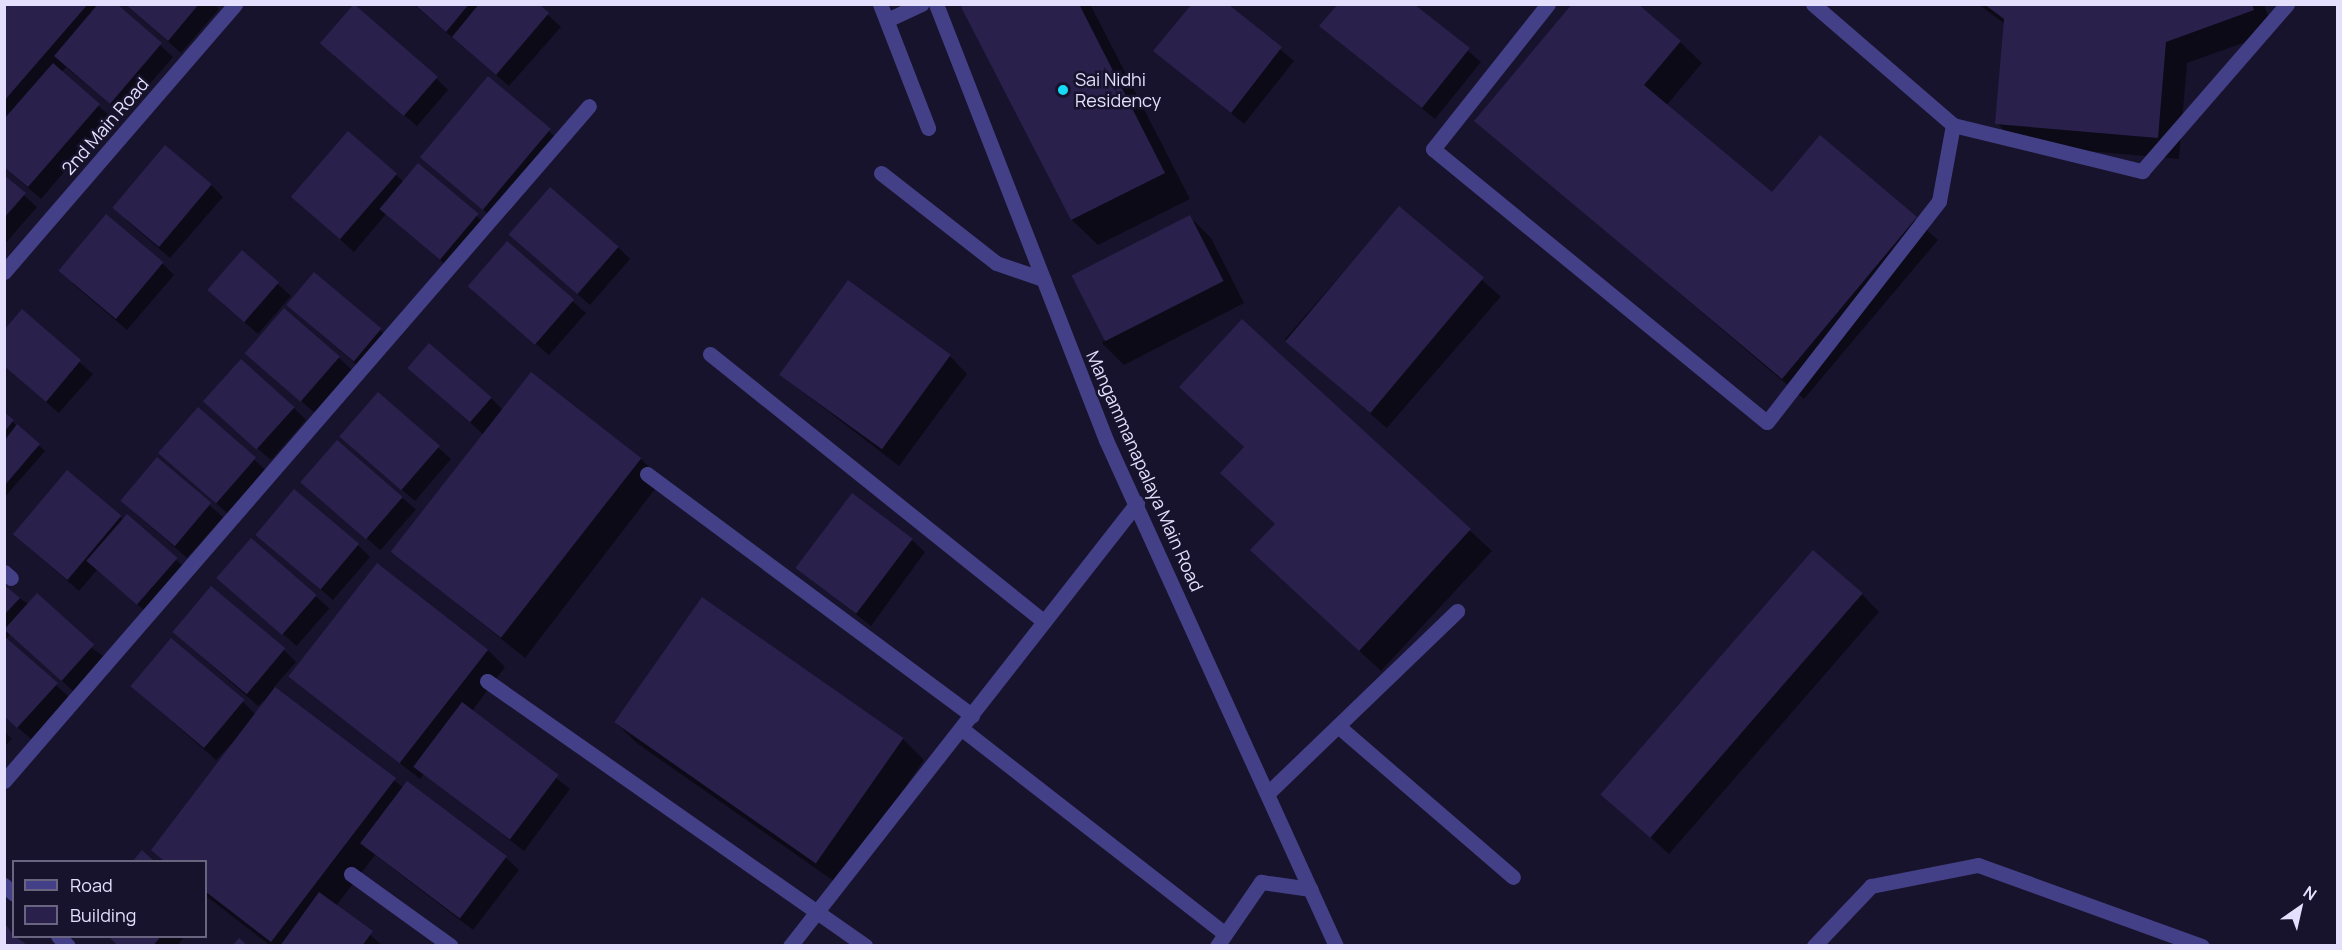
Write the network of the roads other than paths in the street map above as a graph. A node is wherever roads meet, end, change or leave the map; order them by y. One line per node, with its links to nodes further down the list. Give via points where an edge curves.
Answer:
1 (235, 4): 13 (street, 2nd Main Road)
2 (880, 4): 8 (street)
3 (922, 4): 8 (street)
4 (936, 4): 14 (street, Mangammanapalaya Main Road)
5 (1548, 4): 10 (street, via 1433,149 1767,422 1939,201)
6 (1814, 4): 10 (street)
7 (2285, 5): 10 (street, via 2142,171)
8 (887, 20): 11 (street)
9 (589, 106): 24 (street)
10 (1953, 125)
11 (928, 128)
12 (881, 173): 14 (street, via 996,263)
13 (4, 273)
14 (1042, 279): 17 (street, Mangammanapalaya Main Road)
15 (710, 354): 19 (street)
16 (647, 474): 21 (street)
17 (1137, 502): 19 (street); 25 (street, Mangammanapalaya Main Road)
18 (1457, 611): 22 (street)
19 (1043, 621): 21 (street)
20 (487, 681): 29 (street)
21 (972, 715): 23 (street)
22 (1338, 726): 25 (street); 27 (street)
23 (962, 729): 29 (street); 30 (street)
24 (4, 781)
25 (1269, 792): 28 (street, Mangammanapalaya Main Road)
26 (351, 874): 31 (street)
27 (1514, 877)
28 (1311, 889): 30 (street, via 1261,882); 34 (street, Mangammanapalaya Main Road)
29 (819, 910): 32 (street); 33 (street)
30 (1221, 940)
31 (451, 945)
32 (790, 945)
33 (864, 945)
34 (1335, 945)
35 (1814, 945): 36 (street, via 1871,886 1978,865)
36 (2202, 945)

